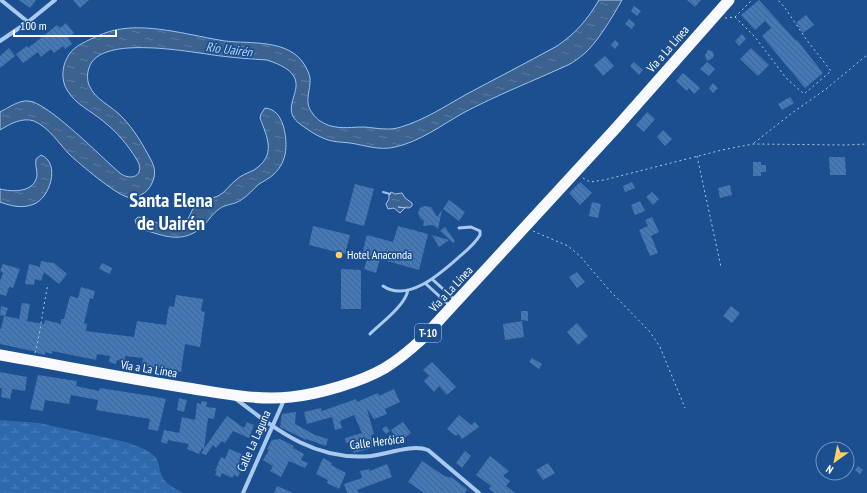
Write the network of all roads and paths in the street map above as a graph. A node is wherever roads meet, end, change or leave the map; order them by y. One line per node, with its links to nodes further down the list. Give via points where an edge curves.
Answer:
1 (1, 0): 6 (street)
2 (55, 0): 6 (street)
3 (729, 0): 12 (highway, Vía a La Línea / T-10)
4 (752, 0): 5 (path, via 736,17 755,37 786,78 804,94 831,71)
5 (778, 0)
6 (28, 22): 7 (street)
7 (0, 41)
8 (867, 55): 9 (path)
9 (753, 144): 10 (path); 11 (path)
10 (867, 144)
11 (697, 156): 12 (path, via 595,182 585,180); 15 (path)
12 (577, 171): 14 (highway, Vía a La Línea / T-10)
13 (459, 228): 16 (lane, via 478,229 480,235 470,247)
14 (525, 228): 21 (highway, Vía a La Línea / T-10); 27 (path, via 568,246 640,320 660,347)
15 (721, 267)
16 (432, 279): 17 (lane); 21 (lane)
17 (425, 283): 20 (lane); 21 (lane)
18 (48, 284): 24 (path)
19 (383, 286): 20 (lane, via 394,291)
20 (408, 290): 22 (lane, via 401,304)
21 (454, 305): 26 (highway, Vía a La Línea / T-10, via 408,352 386,367 349,384)
22 (370, 334)
23 (0, 355): 24 (highway, Vía a La Línea / T-10)
24 (32, 361): 25 (highway, Vía a La Línea / T-10)
25 (230, 394): 26 (highway, Vía a La Línea / T-10); 28 (street, Calle Heróica)
26 (284, 398): 28 (street, Calle La Laguna)
27 (685, 408)
28 (272, 426): 29 (street, Calle La Laguna); 30 (street, Calle Heróica, via 304,444 349,457 422,448 433,453)
29 (243, 493)
30 (479, 493)

